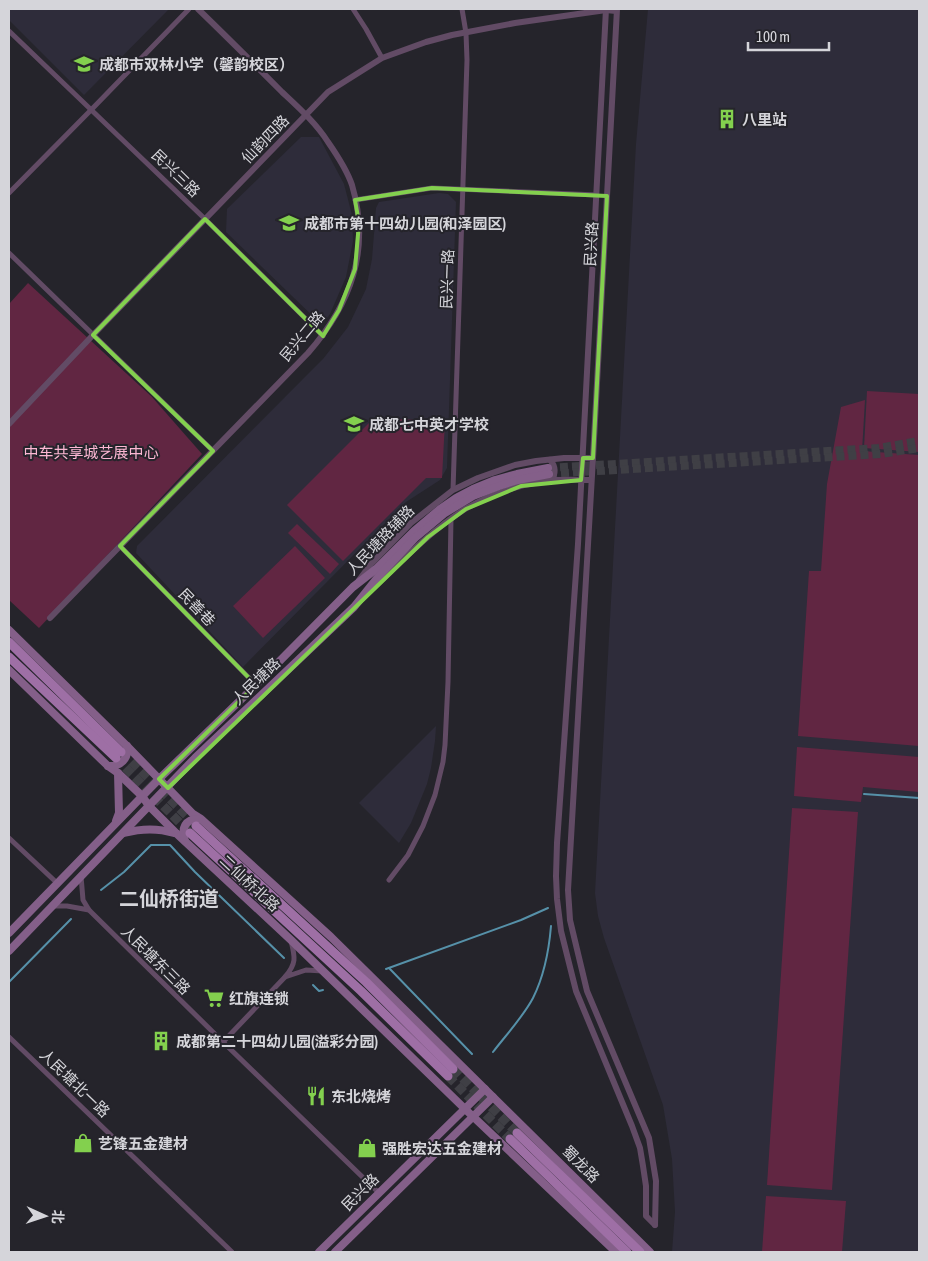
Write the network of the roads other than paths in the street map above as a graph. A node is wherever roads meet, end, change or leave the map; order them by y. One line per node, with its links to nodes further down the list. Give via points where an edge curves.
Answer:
1 (189, 9): 10 (street)
2 (198, 9): 11 (street, 民兴二路)
3 (353, 9): 9 (street)
4 (462, 9): 8 (street, 民兴一路)
5 (606, 10): 6 (street, 仙韵四路); 8 (street, 仙韵四路); 14 (street, 民兴路)
6 (617, 10): 15 (street, 民兴路)
7 (9, 31): 10 (street, 民兴三路)
8 (466, 33): 9 (street, 仙韵四路, via 426,42); 12 (street, 民兴一路)
9 (382, 58): 11 (street, 仙韵四路, via 328,92)
10 (92, 110): 13 (street); 17 (street, 民兴三路)
11 (306, 115): 16 (street, 民兴二路, via 328,141 351,184); 17 (street, 仙韵四路)
12 (463, 189): 14 (street); 16 (street, via 432,188); 28 (street, 民兴一路)
13 (9, 193)
14 (597, 195): 15 (street); 23 (street, 民兴路)
15 (607, 196): 24 (street, 民兴路)
16 (355, 200): 20 (street, 民兴二路, via 359,223 355,269 350,289)
17 (205, 219): 19 (street, 仙韵四路); 20 (street, 民兴三路)
18 (9, 253): 19 (street)
19 (92, 335): 21 (street, 仙韵四路); 22 (street)
20 (323, 336): 22 (street, 民兴二路)
21 (9, 424)
22 (212, 451): 30 (street, 民兴二路)
23 (583, 458): 24 (street, 人民塘路辅路); 25 (street, 人民塘路辅路); 26 (street, 民兴路)
24 (593, 458): 27 (street, 民兴路)
25 (549, 471): 26 (street, 人民塘路辅路); 28 (street, 人民塘路辅路, via 515,465); 29 (street, 人民塘路辅路, via 521,486 498,493); 31 (main road, 人民塘路, via 532,470 496,480 456,498); 32 (main road, 人民塘路, via 473,496 445,513 415,538)
26 (582, 480): 27 (street, 人民塘路辅路); 27 (street, 民兴路, via 557,842 557,900 576,991 640,1148 646,1186 646,1216 655,1225 656,1181 649,1138 587,990 570,920 568,868)
27 (591, 480)
28 (453, 490): 31 (street, 人民塘路辅路, via 411,523)
29 (451, 519): 32 (street, 人民塘路辅路); 53 (street, via 443,762 424,826)
30 (120, 546): 33 (street, 民兴二路); 38 (street, 民善巷)
31 (353, 587): 38 (main road, 人民塘路)
32 (354, 607): 43 (main road, 人民塘路, via 195,758)
33 (50, 618)
34 (9, 630): 39 (main road, 蜀龙路)
35 (9, 642): 39 (main road)
36 (9, 656): 39 (main road)
37 (9, 670): 40 (main road, 二仙桥北路)
38 (256, 685): 42 (main road, 人民塘路)
39 (121, 752): 40 (main road, via 127,754 125,759 116,766); 42 (main road, 蜀龙路)
40 (108, 766): 41 (main road, 二仙桥北路)
41 (118, 773): 44 (main road, 二仙桥北路); 46 (main road, via 119,813)
42 (159, 778): 43 (main road, 蜀龙路); 44 (main road, 人民塘路)
43 (168, 788): 45 (main road, 人民塘路); 47 (main road, 蜀龙路, via 193,814)
44 (142, 796): 45 (main road, 二仙桥北路); 46 (main road, 人民塘路)
45 (149, 806): 48 (main road, 二仙桥北路); 49 (main road, 人民塘路)
46 (115, 824): 54 (main road, 人民塘路)
47 (196, 826): 51 (main road, via 192,819 188,822 183,833); 64 (main road, via 366,982); 65 (main road, 蜀龙路, via 331,937)
48 (176, 833): 49 (main road, via 136,830); 51 (main road, 二仙桥北路)
49 (122, 834): 52 (main road, 人民塘路)
50 (9, 838): 54 (street)
51 (185, 842): 58 (main road, 二仙桥北路)
52 (81, 876): 55 (main road, 人民塘路); 56 (street, 人民塘东三路, via 83,900)
53 (389, 880)
54 (57, 883): 57 (main road, 人民塘路)
55 (52, 906): 56 (street); 59 (main road, 人民塘路)
56 (89, 910): 63 (street, 人民塘东三路)
57 (9, 933)
58 (291, 940): 60 (main road, 二仙桥北路); 61 (street, via 294,964)
59 (9, 951)
60 (323, 972): 61 (street, via 306,970); 67 (main road, 二仙桥北路)
61 (285, 977): 63 (street)
62 (9, 1036): 70 (street, 人民塘北一路)
63 (223, 1042): 69 (street, 人民塘东三路)
64 (451, 1072)
65 (485, 1089): 66 (main road, 蜀龙路); 67 (main road, 民兴路)
66 (493, 1097): 68 (main road, 民兴路); 76 (main road, 蜀龙路)
67 (465, 1109): 68 (main road, 二仙桥北路); 69 (main road, 民兴路)
68 (473, 1116): 72 (main road, 民兴路); 73 (main road)
69 (379, 1193): 71 (main road, 民兴路)
70 (232, 1252)
71 (319, 1252)
72 (335, 1252)
73 (616, 1252)
74 (627, 1252): 75 (main road, 蜀龙路, via 513,1136)
75 (640, 1252)
76 (650, 1252)

